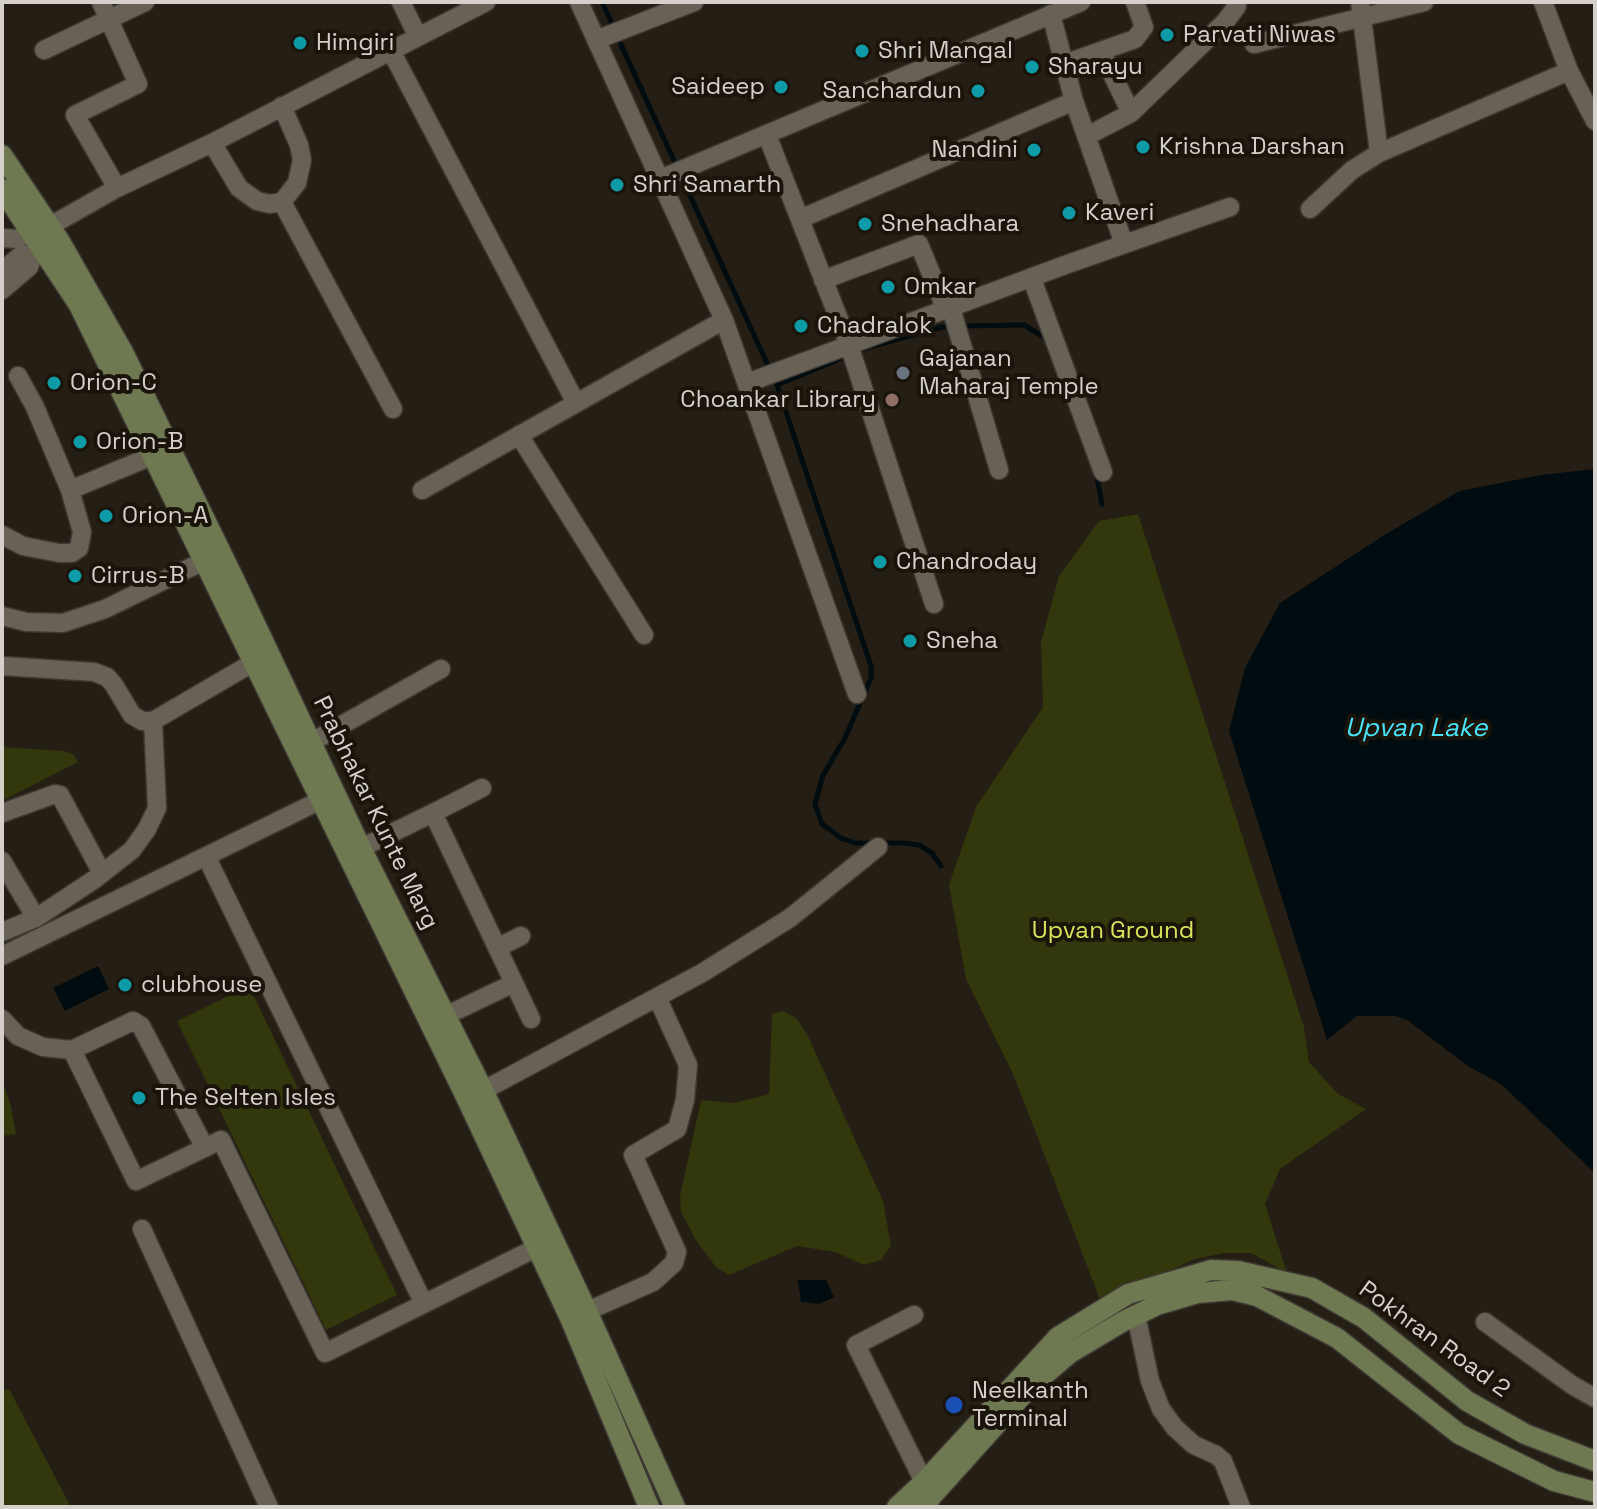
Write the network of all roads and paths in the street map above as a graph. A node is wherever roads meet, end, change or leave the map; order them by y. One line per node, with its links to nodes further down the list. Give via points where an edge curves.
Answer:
1 (145, 2): 11 (street)
2 (401, 2): 14 (street)
3 (486, 2): 14 (street)
4 (579, 2): 15 (street)
5 (694, 2): 15 (street)
6 (1081, 2): 13 (street)
7 (1135, 2): 19 (street, via 1144,27 1135,39)
8 (1236, 2): 24 (street, via 1225,22)
9 (1424, 2): 12 (street)
10 (1543, 2): 21 (street)
11 (105, 10): 18 (street); 32 (street, via 138,84 75,115)
12 (1362, 10): 16 (street); 29 (street)
13 (1051, 14): 20 (street); 26 (street)
14 (417, 35): 17 (street)
15 (596, 40): 31 (street)
16 (1254, 44)
17 (390, 49): 23 (street); 50 (street)
18 (44, 50)
19 (1101, 51): 20 (street); 24 (street)
20 (1064, 64): 22 (street)
21 (1569, 71): 25 (street); 29 (street)
22 (1074, 101): 27 (street); 37 (street)
23 (282, 106): 28 (street); 34 (street, via 302,160 297,183)
24 (1131, 113): 27 (street)
25 (1595, 121)
26 (767, 135): 31 (street); 37 (street)
27 (1087, 136): 39 (street)
28 (212, 143): 32 (street); 34 (street, via 239,188 257,201)
29 (1379, 153): 36 (street)
30 (2, 155): 40 (street, Prabhakar Kunte Marg)
31 (660, 179): 46 (street)
32 (117, 188): 40 (street)
33 (2, 189): 40 (street, Prabhakar Kunte Marg)
34 (282, 202): 51 (street)
35 (1230, 207): 39 (street)
36 (1310, 209)
37 (800, 219): 43 (street)
38 (2, 238): 40 (street)
39 (1124, 244): 42 (street)
40 (34, 247): 41 (street); 44 (street); 53 (street, Prabhakar Kunte Marg, via 79,305)
41 (2, 271)
42 (1032, 279): 45 (street); 55 (street)
43 (823, 280): 45 (street, via 919,244); 47 (street)
44 (2, 290)
45 (948, 309): 47 (street); 54 (street)
46 (724, 320): 49 (street); 50 (street)
47 (849, 345): 49 (street); 60 (street)
48 (10, 377): 56 (street, via 35,407)
49 (747, 383): 66 (street)
50 (576, 403): 52 (street)
51 (393, 409)
52 (519, 435): 57 (street); 62 (street)
53 (160, 453): 56 (street); 59 (street, Prabhakar Kunte Marg)
54 (999, 470)
55 (1103, 472)
56 (70, 490): 58 (street, via 82,532 79,548 72,553 41,551)
57 (422, 490)
58 (2, 535)
59 (212, 557): 61 (street, via 105,609 63,623); 63 (street, Prabhakar Kunte Marg)
60 (934, 604)
61 (2, 616)
62 (644, 635)
63 (261, 658): 67 (street); 68 (street, Prabhakar Kunte Marg); 70 (street, Prabhakar Kunte Marg)
64 (2, 666): 67 (street, via 94,672 107,677 132,715)
65 (441, 669): 68 (street)
66 (857, 694)
67 (153, 721): 77 (street, via 158,797 154,817 132,850)
68 (310, 743): 74 (street, Prabhakar Kunte Marg)
69 (482, 788): 72 (street)
70 (321, 800): 75 (street); 89 (street, Prabhakar Kunte Marg)
71 (2, 813): 77 (street, via 60,795)
72 (433, 813): 74 (street); 81 (street)
73 (878, 847): 84 (street, via 790,918)
74 (361, 848): 85 (street, Prabhakar Kunte Marg)
75 (206, 856): 82 (street); 93 (street)
76 (2, 861): 78 (street)
77 (102, 873): 78 (street)
78 (36, 918): 79 (street)
79 (2, 932)
80 (521, 936): 81 (street)
81 (497, 948): 83 (street)
82 (2, 956)
83 (514, 983): 85 (street); 87 (street)
84 (657, 997): 89 (street); 94 (street, via 688,1065 685,1100 677,1129 633,1155 677,1252 674,1263 653,1282)
85 (445, 1016): 89 (street, Prabhakar Kunte Marg)
86 (2, 1019): 88 (street, via 31,1042)
87 (531, 1019)
88 (72, 1050): 90 (street, via 133,1021 141,1026); 90 (street, via 136,1181)
89 (475, 1095): 92 (street, Prabhakar Kunte Marg)
90 (205, 1148): 93 (street, via 221,1140 325,1353)
91 (142, 1229): 102 (street)
92 (545, 1244): 93 (street); 94 (street, Prabhakar Kunte Marg)
93 (424, 1304)
94 (578, 1314): 103 (street, Prabhakar Kunte Marg); 104 (street, Prabhakar Kunte Marg)
95 (914, 1315): 100 (street, via 856,1345)
96 (1136, 1315): 101 (street, via 1198,1293 1232,1290 1257,1296 1337,1338 1459,1434 1517,1466); 106 (street, via 1070,1353 1029,1388); 107 (street, via 1161,1409 1194,1445 1223,1461)
97 (1485, 1322): 98 (street)
98 (1595, 1398)
99 (1595, 1461): 100 (street, Pokhran Road 2, via 1525,1434 1467,1401 1364,1318 1312,1288 1211,1270 1128,1294 1058,1337)
100 (924, 1482): 105 (street, Pokhran Road 2)
101 (1595, 1492)
102 (269, 1507)
103 (649, 1507)
104 (675, 1507)
105 (897, 1507)
106 (922, 1507)
107 (1241, 1507)

